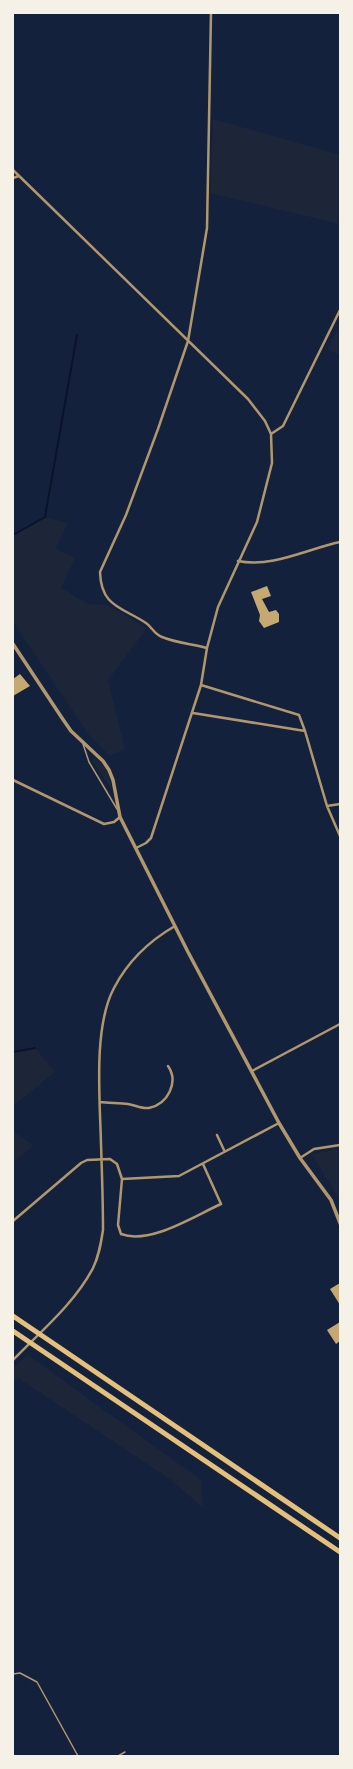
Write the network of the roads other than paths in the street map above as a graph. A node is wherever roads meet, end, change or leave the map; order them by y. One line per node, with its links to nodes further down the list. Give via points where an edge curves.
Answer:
1 (210, 13): 6 (street, via 206,228)
2 (13, 170): 3 (street)
3 (20, 176): 4 (street); 6 (street)
4 (13, 178)
5 (340, 310): 7 (street, via 283,426)
6 (188, 341): 7 (street, via 248,399 265,421); 11 (street, via 126,515 104,559 100,581 109,602 147,623 155,633)
7 (271, 434): 9 (street, via 272,463 262,507)
8 (340, 542): 9 (street, via 284,558)
9 (238, 561): 11 (street, via 218,607)
10 (13, 644): 15 (street, via 62,718)
11 (207, 648): 12 (street)
12 (201, 685): 13 (street); 14 (street, via 299,715)
13 (192, 713): 14 (street); 22 (street, via 151,838)
14 (305, 731): 18 (street)
15 (83, 744): 19 (lane, via 89,762); 19 (street, via 109,770 114,780)
16 (13, 780): 20 (street, via 104,824 114,822)
17 (340, 804): 18 (street)
18 (328, 806): 21 (street)
19 (118, 812): 20 (street)
20 (120, 817): 22 (street)
21 (340, 836)
22 (136, 848): 23 (street)
23 (176, 926): 26 (street); 27 (street, via 161,934 134,957 113,988 102,1032)
24 (340, 1024): 26 (street)
25 (168, 1066): 27 (street, via 173,1074 172,1088 156,1105 144,1108)
26 (251, 1072): 28 (street)
27 (100, 1102): 32 (street)
28 (279, 1123): 31 (street); 33 (street)
29 (217, 1135): 31 (street)
30 (340, 1145): 33 (street, via 314,1150)
31 (224, 1150): 34 (street)
32 (102, 1158): 35 (street, via 110,1158 117,1164); 36 (street, via 81,1163); 40 (street, via 103,1230 100,1250 93,1267 81,1287)
33 (300, 1158): 37 (street, via 331,1200)
34 (203, 1164): 35 (street, via 179,1176); 35 (street, via 221,1204 154,1234 129,1237 120,1234 118,1225)
35 (122, 1179)
36 (13, 1221)
37 (340, 1222)
38 (13, 1316): 41 (highway)
39 (13, 1331): 42 (highway)
40 (13, 1360)
41 (340, 1538)
42 (340, 1552)
43 (13, 1674): 45 (lane, via 20,1673 37,1682)
44 (126, 1752): 46 (lane)
45 (78, 1756)
46 (118, 1756)

